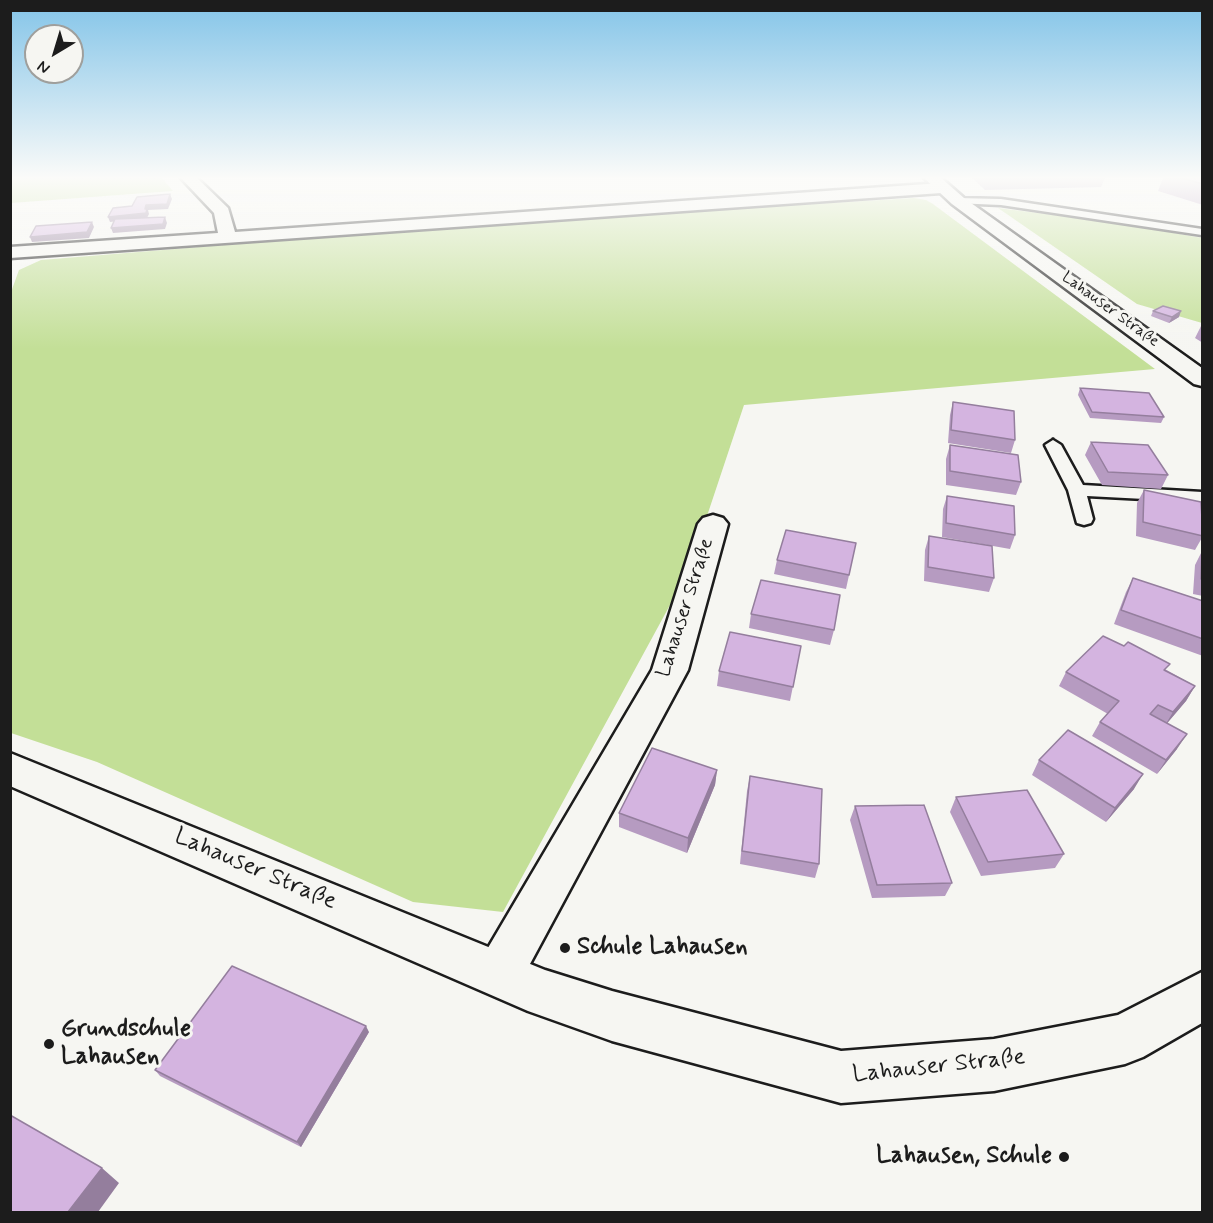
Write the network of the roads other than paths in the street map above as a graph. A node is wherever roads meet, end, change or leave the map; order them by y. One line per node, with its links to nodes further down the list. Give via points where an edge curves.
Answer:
1 (253, 234): 3 (street)
2 (1004, 234): 5 (street, Lahauser Straße)
3 (227, 236): 4 (street)
4 (10, 253)
5 (1203, 379)
6 (1053, 445): 7 (lane)
7 (1077, 490): 8 (lane); 9 (lane)
8 (1203, 497)
9 (1084, 519)
10 (713, 524): 12 (street, Lahauser Straße, via 670,669)
11 (14, 773): 12 (street, Lahauser Straße)
12 (499, 974): 13 (street, Lahauser Straße, via 612,1016 841,1077 994,1065 1125,1039)
13 (1203, 996)

